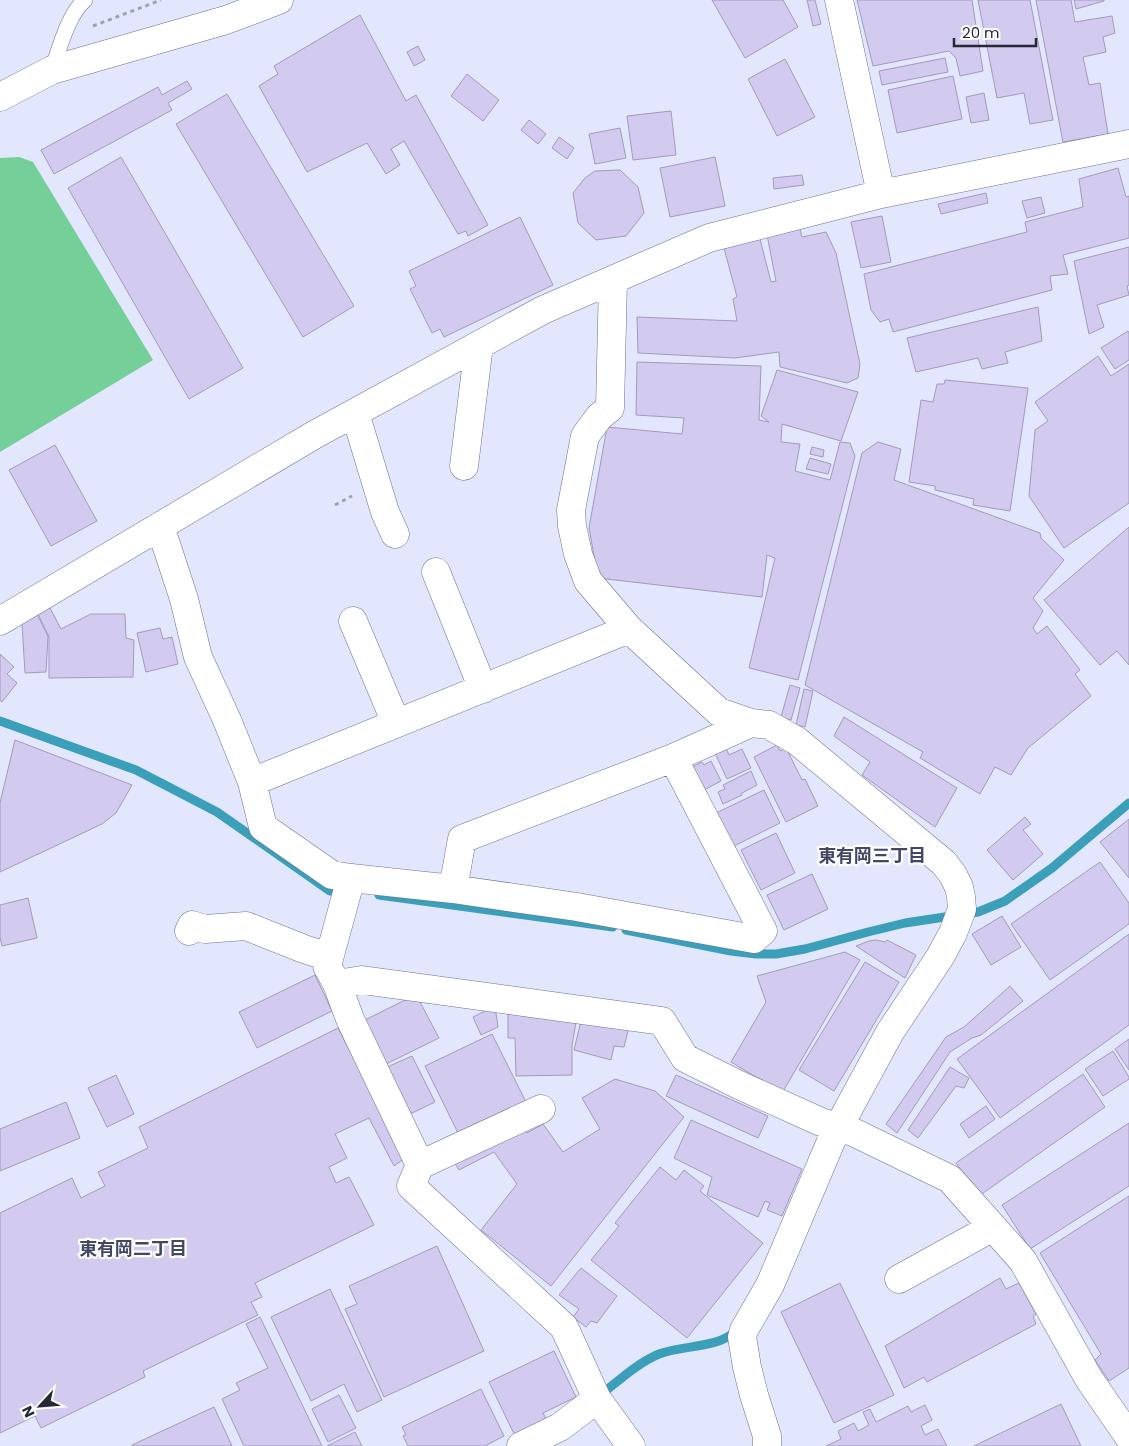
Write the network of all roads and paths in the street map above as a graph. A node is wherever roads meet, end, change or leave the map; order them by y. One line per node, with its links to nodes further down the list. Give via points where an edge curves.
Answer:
1 (85, 0): 4 (lane, via 79,5 62,38)
2 (279, 0): 4 (street, via 226,20)
3 (838, 0): 7 (street)
4 (52, 70): 5 (street)
5 (0, 97)
6 (1129, 144): 7 (street)
7 (881, 194): 8 (street, via 709,238)
8 (613, 280): 9 (street, via 544,310); 17 (street, via 610,408 585,436 571,510 578,554 588,580)
9 (479, 345): 10 (street); 11 (street)
10 (355, 413): 12 (street); 13 (street, via 385,512)
11 (464, 466)
12 (160, 526): 15 (street); 22 (street, via 184,599 198,657)
13 (395, 534)
14 (436, 572): 18 (street)
15 (0, 621)
16 (353, 621): 19 (street)
17 (629, 629): 18 (street); 20 (street, via 719,712)
18 (483, 689): 19 (street)
19 (396, 723): 22 (street)
20 (751, 723): 21 (street); 29 (street, via 769,725 797,741 944,863 958,887 959,916 944,951 890,1032)
21 (673, 758): 24 (street, via 462,839); 24 (street, via 763,931 754,939)
22 (252, 782): 23 (street, via 264,827 332,875)
23 (350, 878): 24 (street); 26 (street)
24 (453, 889)
25 (189, 931): 26 (street, via 192,925 205,928 246,926)
26 (329, 956): 27 (street, via 327,966)
27 (336, 984): 29 (street, via 362,980 662,1021 686,1058); 30 (street)
28 (541, 1109): 30 (street)
29 (839, 1128): 31 (street, via 950,1179); 37 (street, via 770,1285 742,1337)
30 (420, 1165): 33 (street, via 411,1186 564,1327)
31 (993, 1227): 32 (street); 34 (street, via 1023,1261 1089,1379)
32 (899, 1279)
33 (597, 1398): 35 (street, via 560,1427); 36 (street)
34 (1129, 1437)
35 (521, 1446)
36 (631, 1446)
37 (767, 1446)

